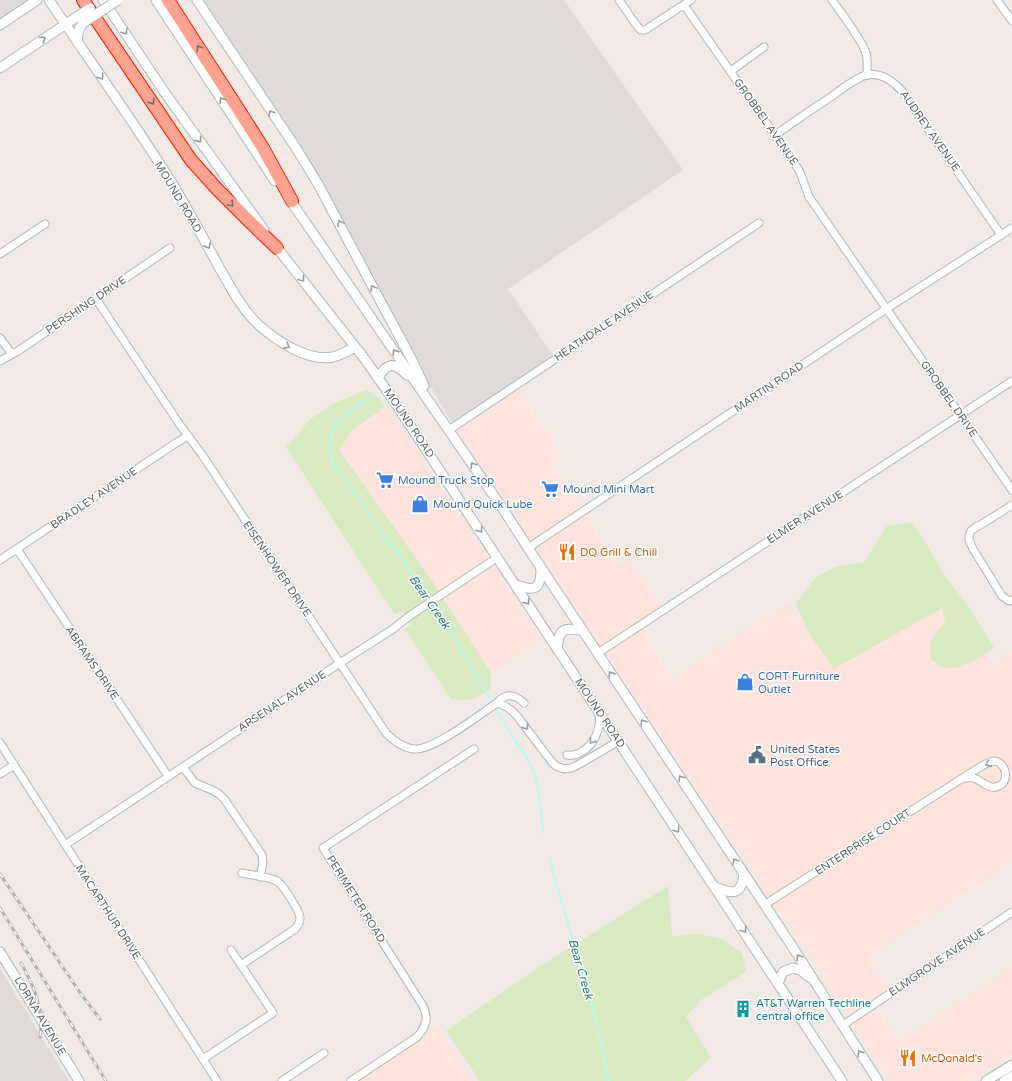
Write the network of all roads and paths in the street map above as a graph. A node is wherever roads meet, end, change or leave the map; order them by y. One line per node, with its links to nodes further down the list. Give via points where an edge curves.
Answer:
1 (37, 0): 16 (main road)
2 (49, 0): 17 (main road, MOUND ROAD)
3 (83, 0): 30 (highway, one-way to 30, via 191,160)
4 (103, 0): 14 (main road, bridge); 30 (main road, MOUND ROAD, one-way to 30, via 165,93)
5 (118, 0): 14 (main road, bridge)
6 (156, 0): 24 (main road, one-way to 6, via 276,182)
7 (168, 0): 24 (highway, one-way to 7, via 263,148)
8 (197, 0): 41 (main road, one-way to 8, via 412,360 318,184)
9 (619, 0): 13 (street, via 639,29 643,30)
10 (691, 0): 13 (street)
11 (832, 0): 22 (street, via 861,43 867,60)
12 (997, 0): 15 (street)
13 (684, 5): 21 (street, GROBBEL AVENUE)
14 (81, 20): 17 (main road); 18 (main road)
15 (1012, 21)
16 (0, 25)
17 (65, 25): 18 (main road, MOUND ROAD); 20 (main road, one-way to 17)
18 (79, 44): 35 (main road, MOUND ROAD, one-way to 35, via 170,181 252,318 276,339 297,351 320,358 333,357)
19 (764, 47): 21 (street)
20 (0, 68)
21 (731, 71): 23 (street, GROBBEL AVENUE)
22 (867, 75): 23 (street); 28 (street, AUDREY AVENUE, via 885,77 902,91)
23 (775, 135): 33 (street, GROBBEL AVENUE, via 798,168 809,197)
24 (292, 201): 40 (main road, one-way to 24)
25 (760, 222): 43 (street, HEATHDALE AVENUE)
26 (45, 224): 31 (street)
27 (1012, 228): 28 (street, MARTIN ROAD)
28 (1001, 235): 33 (street, MARTIN ROAD)
29 (170, 248): 32 (street, PERSHING DRIVE)
30 (278, 248): 35 (main road, MOUND ROAD, one-way to 35)
31 (0, 254)
32 (96, 299): 36 (street, PERSHING DRIVE); 44 (street, EISENHOWER DRIVE)
33 (886, 309): 42 (street, GROBBEL DRIVE); 47 (street, MARTIN ROAD)
34 (0, 338): 36 (street)
35 (355, 347): 38 (main road, MOUND ROAD)
36 (12, 354): 37 (street, PERSHING DRIVE)
37 (0, 361)
38 (378, 378): 40 (main road, via 383,370 394,365); 49 (main road, MOUND ROAD, one-way to 49)
39 (1012, 381): 42 (street, ELMER AVENUE)
40 (423, 392): 41 (main road)
41 (433, 407): 43 (main road)
42 (961, 415): 45 (street, GROBBEL DRIVE); 56 (street, ELMER AVENUE)
43 (449, 430): 47 (main road, one-way to 43)
44 (188, 436): 48 (street, BRADLEY AVENUE); 57 (street, EISENHOWER DRIVE)
45 (1012, 490)
46 (1012, 505): 53 (street, via 976,527 969,536 973,549 1002,596)
47 (528, 548): 51 (main road)
48 (17, 549): 50 (street, BRADLEY AVENUE); 68 (street, ABRAMS DRIVE)
49 (498, 557): 52 (main road, MOUND ROAD); 57 (street, ARSENAL AVENUE)
50 (0, 560)
51 (541, 568): 52 (main road, via 541,580 536,587 525,589); 54 (main road)
52 (516, 586): 55 (main road, MOUND ROAD, one-way to 55)
53 (1011, 601)
54 (582, 630): 55 (main road, via 562,631 559,634); 56 (main road)
55 (557, 649): 60 (main road, MOUND ROAD)
56 (598, 653): 72 (main road, one-way to 56)
57 (340, 663): 59 (street, EISENHOWER DRIVE, via 386,733 403,746 416,749 429,746); 66 (street, ARSENAL AVENUE)
58 (524, 703): 59 (street, EISENHOWER DRIVE, via 510,696 501,699)
59 (497, 704): 61 (street, one-way to 61, via 517,716 551,761 560,768 576,766)
60 (599, 712): 61 (main road, MOUND ROAD); 64 (street, one-way to 64, via 599,726 595,738 585,750)
61 (619, 741): 74 (main road, MOUND ROAD, one-way to 74)
62 (0, 743): 65 (street, MACARTHUR DRIVE)
63 (474, 749): 90 (street, PERIMETER ROAD, via 323,848 423,1006 426,1015 424,1029 417,1037)
64 (567, 755)
65 (14, 765): 67 (street); 70 (street, MACARTHUR DRIVE)
66 (183, 766): 68 (street, ARSENAL AVENUE); 73 (street, via 196,783 216,792 231,807 262,856)
67 (0, 774)
68 (168, 776): 70 (street, ARSENAL AVENUE)
69 (961, 779): 69 (street, ENTERPRISE COURT, one-way to 69, via 976,778 993,788 1001,784 1006,775 1001,765 994,761); 75 (street, ENTERPRISE COURT)
70 (65, 845): 84 (street, MACARTHUR DRIVE)
71 (242, 873): 73 (street)
72 (744, 875): 74 (main road, via 743,884 735,892); 75 (main road)
73 (260, 877): 79 (street, via 280,884 299,912 300,921 295,930)
74 (715, 887): 81 (main road, MOUND ROAD, one-way to 81)
75 (764, 905): 80 (main road, one-way to 75)
76 (1012, 912): 82 (street, ELMGROVE AVENUE)
77 (231, 950): 79 (street)
78 (0, 952): 87 (main road, LORNA AVENUE)
79 (241, 966): 84 (street, via 273,1013)
80 (815, 981): 81 (main road, via 794,968 783,972); 82 (main road)
81 (778, 983): 91 (main road, MOUND ROAD)
82 (843, 1025): 92 (main road, one-way to 82)
83 (324, 1053): 89 (street)
84 (203, 1059): 88 (street, MACARTHUR DRIVE)
85 (1012, 1065): 93 (main road)
86 (1012, 1076): 94 (main road)
87 (79, 1081)
88 (217, 1081)
89 (282, 1081)
90 (351, 1081)
91 (842, 1081)
92 (878, 1081)
93 (986, 1081)
94 (1004, 1081)

